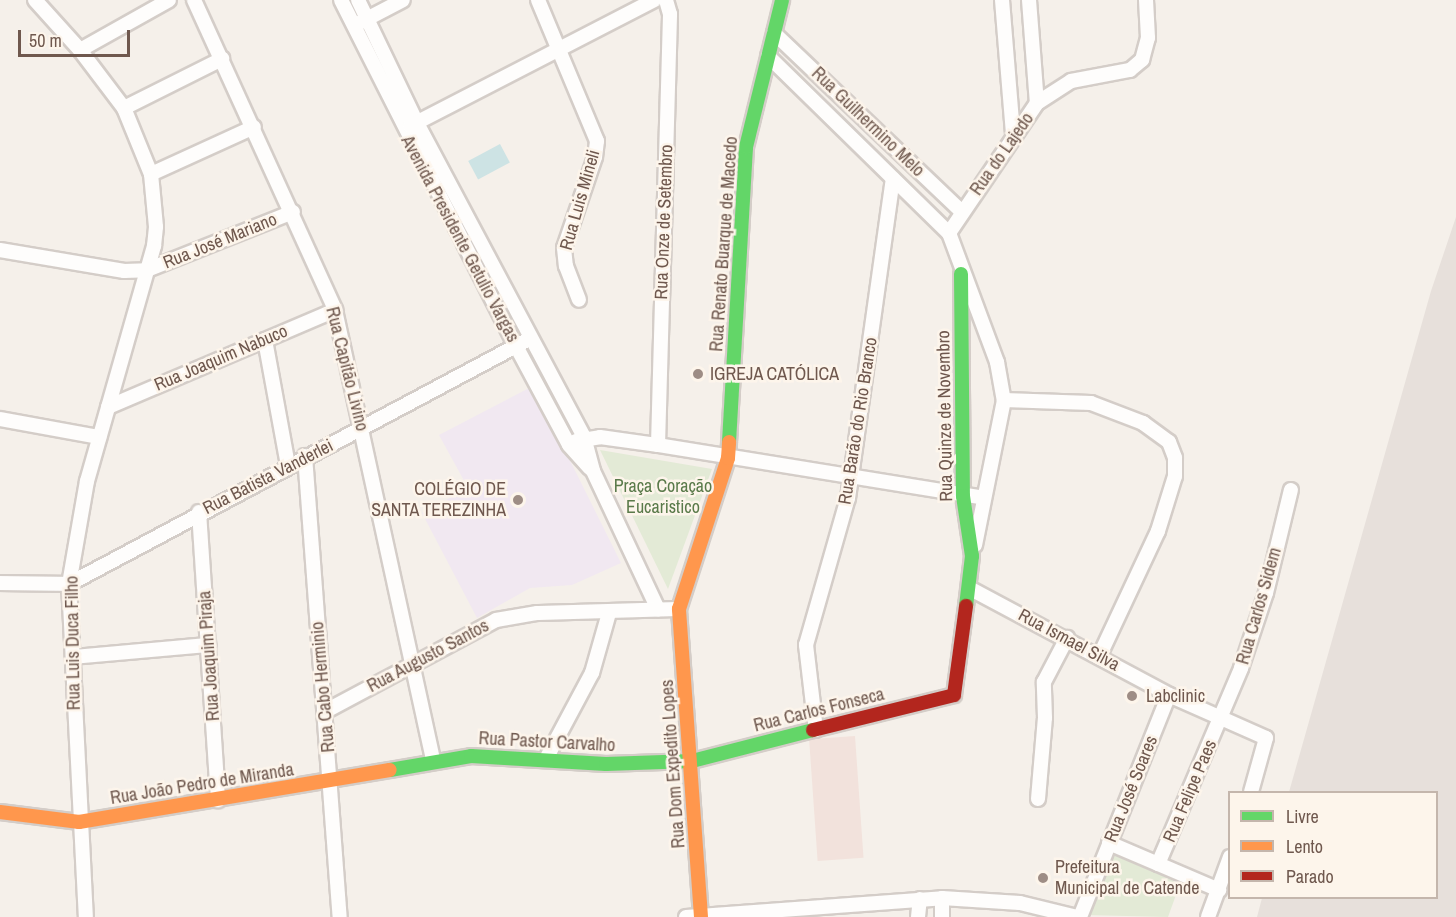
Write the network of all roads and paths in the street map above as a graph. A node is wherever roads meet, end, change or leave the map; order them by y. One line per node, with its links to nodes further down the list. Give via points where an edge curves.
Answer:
1 (35, 0): 17 (street, Rua Luis Duca Filho)
2 (169, 0): 17 (street)
3 (194, 0): 20 (street, Rua Capitão Livino)
4 (341, 0): 15 (street, Avenida Presidente Getulio Vargas)
5 (358, 0): 14 (street, Avenida Presidente Getulio Vargas)
6 (403, 0): 14 (street)
7 (538, 0): 18 (street, Rua Luis Mineli)
8 (654, 0): 18 (street)
9 (666, 0): 47 (street, Rua Onze de Setembro, via 670,14)
10 (782, 0): 16 (street, Rua Renato Buarque de Macedo)
11 (1002, 0): 26 (street)
12 (1029, 0): 21 (street)
13 (1146, 0): 21 (street, Rua do Lajedo, via 1146,51 1137,66 1071,81)
14 (368, 18): 15 (street); 23 (street, Avenida Presidente Getulio Vargas)
15 (354, 27): 25 (street, Avenida Presidente Getulio Vargas)
16 (774, 33): 19 (street, Rua Renato Buarque de Macedo); 30 (street, Rua Guilhermino Melo)
17 (80, 50): 22 (street, Rua Luis Duca Filho)
18 (557, 51): 23 (street); 35 (street, Rua Luis Mineli, via 597,141 564,248 566,266)
19 (768, 56): 28 (street); 49 (street, Rua Renato Buarque de Macedo, via 746,147)
20 (222, 59): 22 (street); 24 (street, Rua Capitão Livino)
21 (1037, 103): 26 (street, Rua do Lajedo)
22 (124, 108): 27 (street, Rua Luis Duca Filho)
23 (417, 123): 25 (street); 37 (street, Avenida Presidente Getulio Vargas)
24 (254, 127): 27 (street); 29 (street, Rua Capitão Livino)
25 (402, 129): 39 (street, Avenida Presidente Getulio Vargas)
26 (1013, 134): 30 (street, Rua do Lajedo)
27 (151, 174): 33 (street, Rua Luis Duca Filho, via 156,227)
28 (893, 179): 31 (street); 52 (street, Rua Barão do Rio Branco)
29 (293, 212): 33 (street, Rua José Mariano); 36 (street, Rua Capitão Livino)
30 (962, 212): 31 (street, Rua do Lajedo)
31 (949, 233): 34 (street, Rua Quinze de Novembro)
32 (0, 250): 33 (street, via 124,271)
33 (147, 270): 41 (street, Rua Luis Duca Filho)
34 (961, 274): 40 (street, Rua Quinze de Novembro, via 997,362); 54 (street, Rua Quinze de Novembro)
35 (579, 300)
36 (335, 310): 38 (street, Rua Joaquim Nabuco); 43 (street, Rua Capitão Livino)
37 (531, 338): 39 (street, Rua Batista Vanderlei); 45 (street, Avenida Presidente Getulio Vargas)
38 (265, 340): 41 (street, Rua Joaquim Nabuco); 50 (street)
39 (516, 346): 43 (street, Rua Batista Vanderlei); 46 (street, Avenida Presidente Getulio Vargas)
40 (1004, 400): 55 (street, Rua Quinze de Novembro); 66 (street, via 1091,403 1143,423 1169,442 1175,458 1175,476 1158,531)
41 (108, 407): 44 (street, Rua Luis Duca Filho)
42 (0, 419): 44 (street)
43 (362, 429): 48 (street, Rua Batista Vanderlei); 68 (street, Rua Capitão Livino)
44 (99, 437): 59 (street, Rua Luis Duca Filho, via 81,510)
45 (584, 437): 46 (street); 47 (street); 51 (street, Avenida Presidente Getulio Vargas)
46 (569, 445): 51 (street, Avenida Presidente Getulio Vargas)
47 (658, 445): 49 (street)
48 (305, 456): 50 (street, Rua Batista Vanderlei); 71 (street, Rua Cabo Herminio)
49 (728, 458): 52 (street); 62 (street, Rua Renato Buarque de Macedo)
50 (288, 465): 56 (street, Rua Batista Vanderlei)
51 (593, 471): 61 (street, Avenida Presidente Getulio Vargas)
52 (852, 477): 54 (street); 73 (street, Rua Barão do Rio Branco, via 806,645)
53 (1291, 490): 72 (street, Rua Carlos Sidem, via 1266,593)
54 (963, 496): 55 (street); 57 (street, Rua Quinze de Novembro)
55 (984, 498): 57 (street, Rua Quinze de Novembro)
56 (199, 512): 59 (street, Rua Batista Vanderlei); 65 (street, Rua Joaquim Piraja)
57 (972, 556): 60 (street, Rua Quinze de Novembro)
58 (0, 583): 59 (street)
59 (69, 584): 67 (street, Rua Luis Duca Filho)
60 (969, 588): 64 (street, Rua Ismael Silva); 69 (street, Rua Quinze de Novembro)
61 (658, 609): 62 (street, Rua Augusto Santos); 63 (street, Rua Augusto Santos)
62 (680, 609): 76 (street, Rua Dom Expedito Lopes)
63 (609, 614): 68 (street, Rua Augusto Santos, via 510,616 480,626); 74 (street, via 592,673)
64 (1067, 638): 66 (street, Rua Ismael Silva); 79 (street, via 1044,682 1046,718)
65 (208, 645): 67 (street); 80 (street, Rua Joaquim Piraja)
66 (1100, 656): 70 (street, Rua Ismael Silva)
67 (73, 657): 82 (street, Rua Luis Duca Filho)
68 (411, 664): 71 (street, Rua Augusto Santos); 75 (street, Rua Capitão Livino)
69 (954, 695): 73 (street, Rua Carlos Fonseca)
70 (1169, 695): 72 (street, Rua Ismael Silva); 83 (street, Rua José Soares)
71 (324, 712): 77 (street, Rua Cabo Herminio)
72 (1221, 719): 78 (street, Rua Ismael Silva, via 1266,738); 85 (street, Rua Felipe Paes)
73 (816, 730): 76 (street, Rua Carlos Fonseca)
74 (546, 759): 75 (street, Rua Pastor Carvalho, via 498,755); 76 (street, Rua Pastor Carvalho, via 606,764)
75 (433, 760): 77 (street, Rua Pastor Carvalho)
76 (692, 761): 92 (street, Rua Dom Expedito Lopes)
77 (331, 780): 80 (street, Rua João Pedro de Miranda); 90 (street, Rua Cabo Herminio)
78 (1251, 791)
79 (1038, 799)
80 (218, 800): 82 (street, Rua João Pedro de Miranda)
81 (0, 812): 82 (street, Rua João Pedro de Miranda)
82 (79, 822): 89 (street, Rua Luis Duca Filho)
83 (1109, 843): 85 (street); 95 (street, Rua José Soares)
84 (1228, 863): 86 (street)
85 (1158, 864): 86 (street)
86 (1219, 890): 96 (street)
87 (942, 898): 88 (street); 94 (street); 95 (street, via 1020,903)
88 (920, 899): 92 (street); 93 (street)
89 (86, 917)
90 (340, 917)
91 (686, 917): 92 (street)
92 (701, 917)
93 (918, 917)
94 (942, 917)
95 (1078, 917)
96 (1208, 917)

